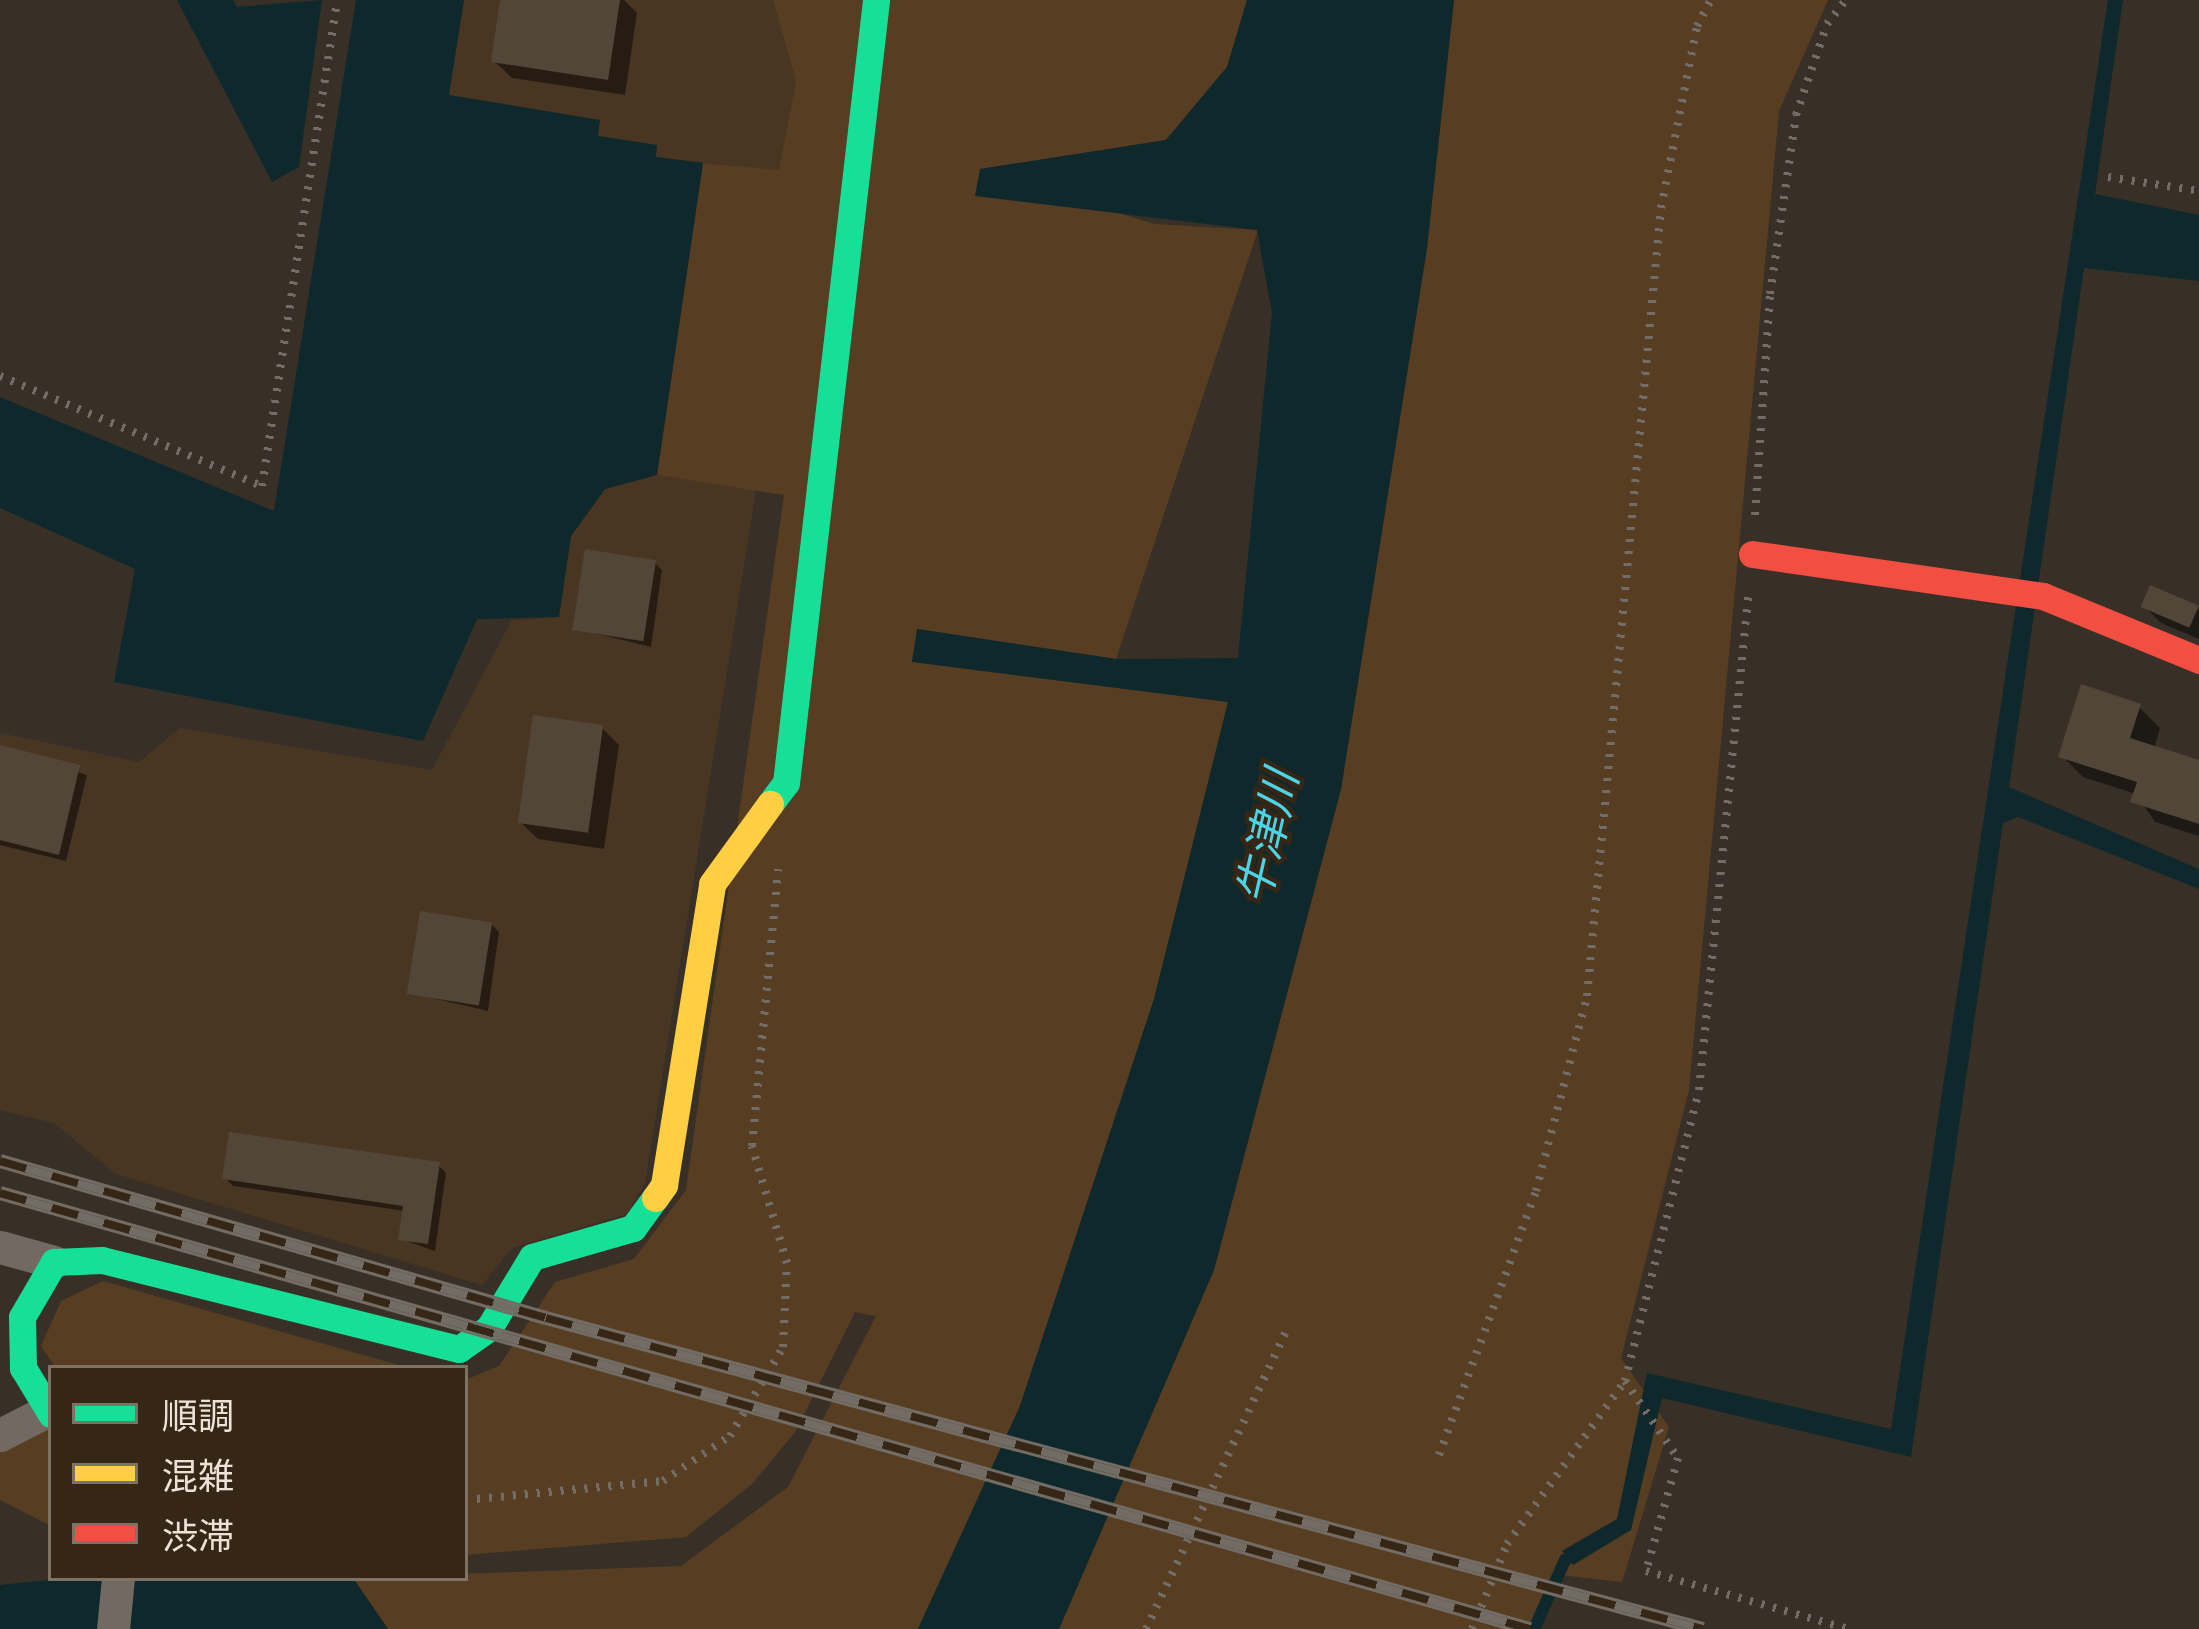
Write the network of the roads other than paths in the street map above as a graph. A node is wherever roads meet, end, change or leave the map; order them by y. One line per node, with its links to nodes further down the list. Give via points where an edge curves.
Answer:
1 (854, 0): 3 (street)
2 (876, 0): 3 (street)
3 (868, 67): 7 (street, via 786,784 712,884 664,1185 632,1228 532,1257 489,1328 459,1349 103,1260)
4 (1752, 554): 5 (street, via 2043,596)
5 (2199, 660)
6 (0, 1247): 7 (street)
7 (54, 1262): 8 (street, via 22,1317 23,1368)
8 (48, 1411)
9 (48, 1413): 10 (street)
10 (0, 1435)
11 (118, 1581): 12 (street)
12 (113, 1629)

